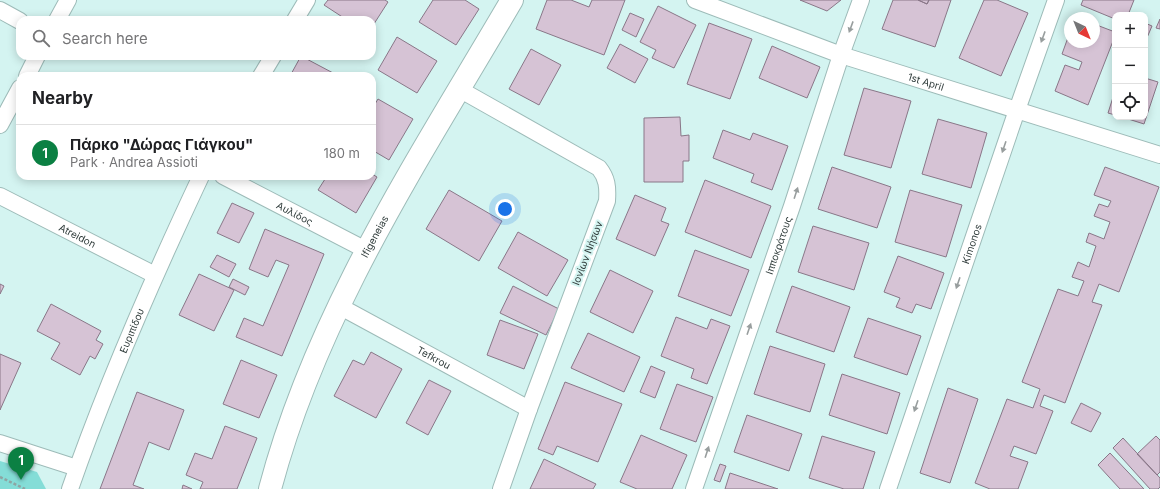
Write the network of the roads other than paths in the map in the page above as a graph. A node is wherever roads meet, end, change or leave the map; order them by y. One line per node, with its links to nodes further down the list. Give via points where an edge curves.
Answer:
1 (68, 0): 8 (street)
2 (307, 0): 9 (street)
3 (512, 0): 16 (street, Ifigeneias)
4 (695, 0): 11 (street, 1st April)
5 (861, 0): 11 (street, Ιπποκράτους, one-way to 11)
6 (1056, 0): 18 (street, Kimonos, one-way to 18)
7 (0, 10): 10 (street)
8 (59, 16)
9 (297, 16)
10 (16, 19)
11 (841, 55): 18 (street, 1st April); 33 (street, Ιπποκράτους, one-way to 11, via 792,206)
12 (35, 60): 14 (street)
13 (271, 60): 15 (street)
14 (28, 72)
15 (263, 72)
16 (459, 89): 24 (street, Ifigeneias); 27 (street, Ιονίων Νήσων, via 599,168 606,177 607,201)
17 (16, 95): 19 (street)
18 (1017, 110): 20 (street, 1st April); 34 (street, Kimonos, one-way to 34)
19 (0, 125)
20 (1160, 155)
21 (200, 180): 25 (street, Ευριπίδου)
22 (231, 180): 24 (street, Αυλίδος)
23 (0, 196): 25 (street, Atreidon)
24 (366, 250): 26 (street, Ifigeneias)
25 (155, 275): 29 (street, Ευριπίδου)
26 (339, 306): 27 (street, Tefkrou); 30 (street, Ifigeneias, via 297,402)
27 (529, 409): 32 (street, Ιονίων Νήσων)
28 (0, 442): 29 (street)
29 (77, 468): 31 (street, Ευριπίδου)
30 (275, 488)
31 (70, 489)
32 (501, 489)
33 (694, 489)
34 (888, 489)

